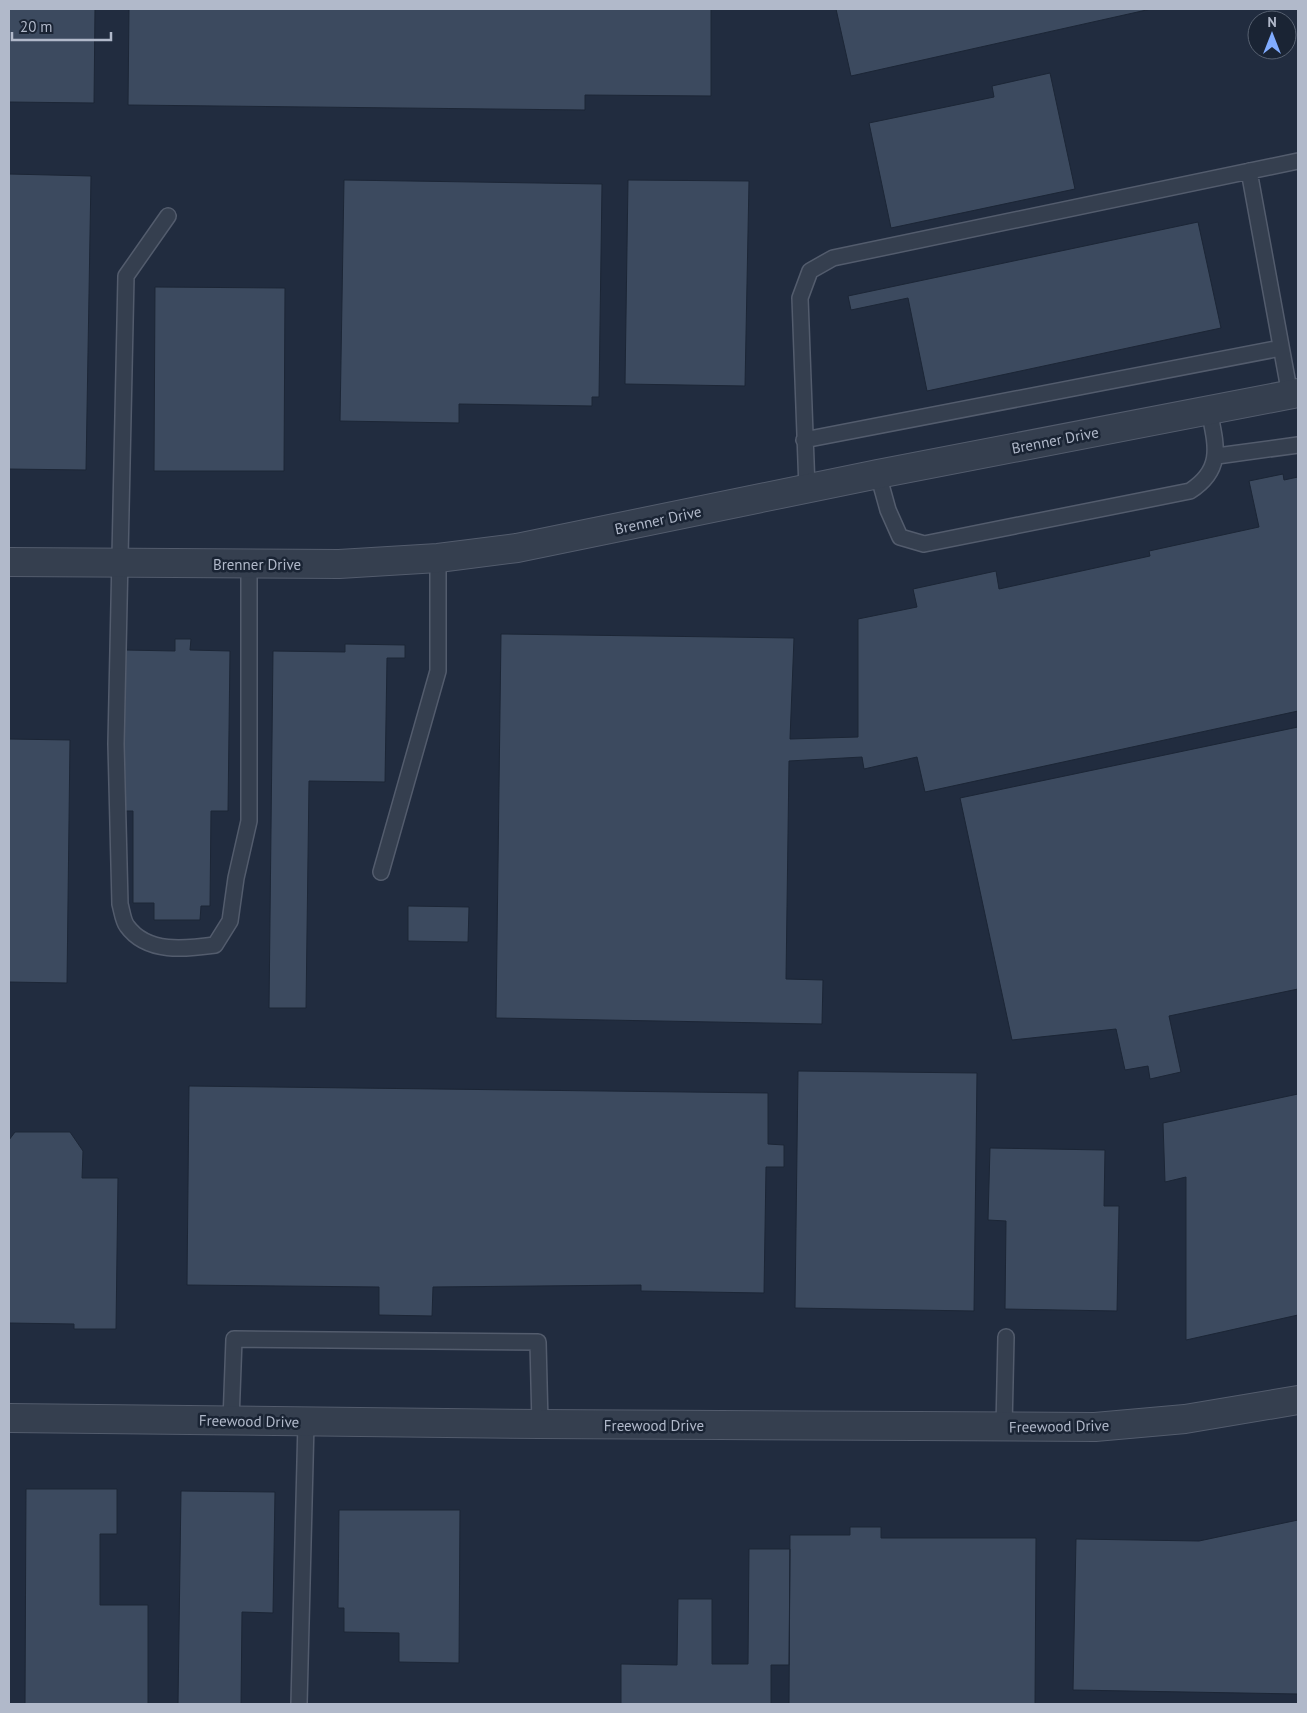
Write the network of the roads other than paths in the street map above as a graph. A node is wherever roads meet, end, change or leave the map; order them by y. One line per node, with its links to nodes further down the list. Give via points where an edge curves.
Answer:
1 (1298, 161): 2 (lane)
2 (1249, 172): 4 (lane); 7 (lane, via 833,258 810,270 800,298)
3 (168, 216): 14 (lane, via 126,276)
4 (1281, 348): 5 (lane); 7 (lane)
5 (1294, 394): 6 (street, Brenner Drive)
6 (1209, 410): 9 (lane); 10 (street, Brenner Drive)
7 (804, 440): 11 (lane)
8 (1298, 444): 9 (lane)
9 (1217, 456): 10 (lane, via 1204,482 1190,491 924,544 900,537)
10 (878, 474): 11 (street, Brenner Drive)
11 (807, 489): 12 (street, Brenner Drive, via 516,548)
12 (438, 558): 15 (street, Brenner Drive, via 339,564); 16 (lane, via 438,671)
13 (9, 562): 14 (street, Brenner Drive)
14 (119, 563): 15 (street, Brenner Drive); 15 (lane, via 116,744 120,904 127,926 145,942 179,950 215,945 230,922 249,821)
15 (249, 564)
16 (381, 872)
17 (1006, 1338): 23 (lane)
18 (1298, 1400): 23 (street, Freewood Drive, via 1185,1420 1095,1427)
19 (9, 1418): 20 (street, Freewood Drive)
20 (231, 1420): 21 (street, Freewood Drive); 22 (lane, via 234,1339 538,1342)
21 (306, 1422): 22 (street, Freewood Drive); 24 (lane)
22 (540, 1424): 23 (street, Freewood Drive)
23 (1004, 1427)
24 (299, 1704)

